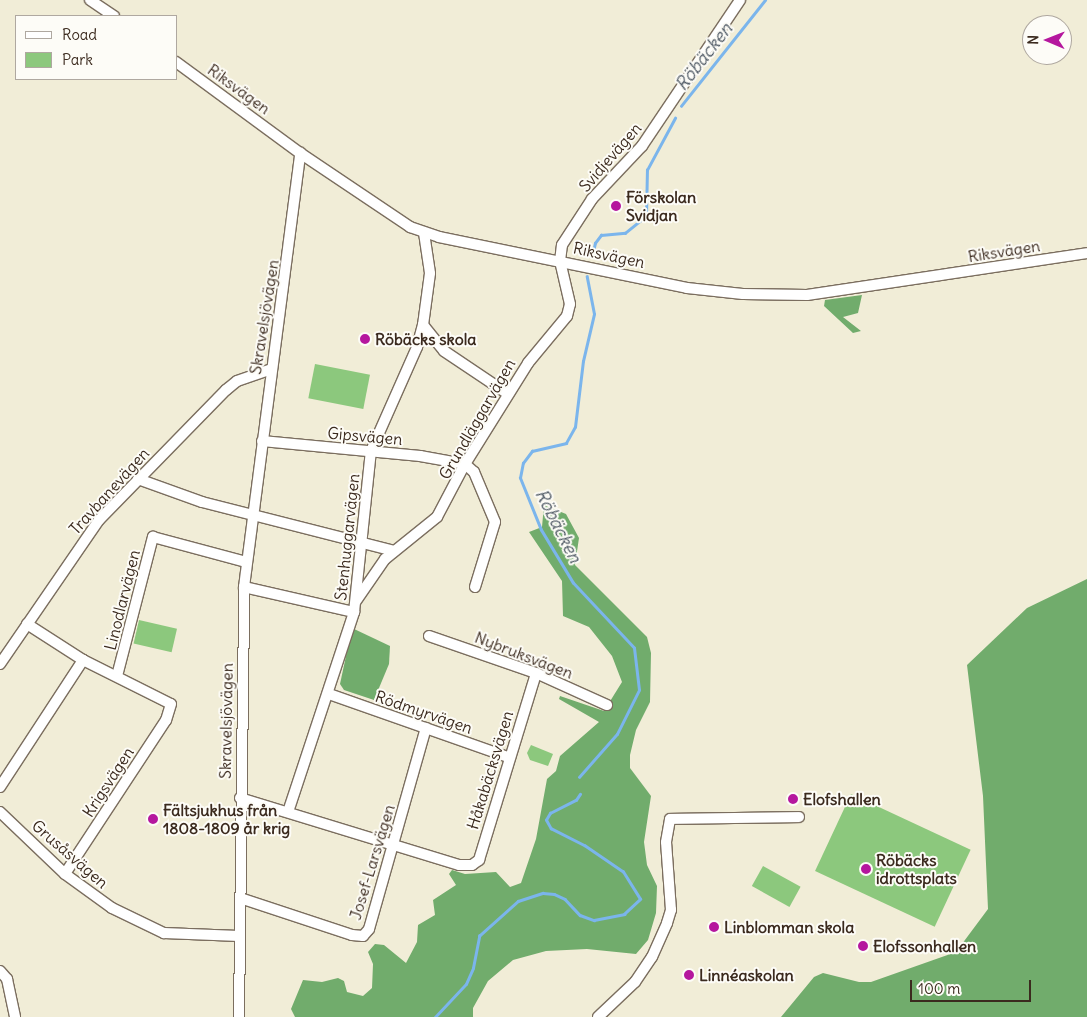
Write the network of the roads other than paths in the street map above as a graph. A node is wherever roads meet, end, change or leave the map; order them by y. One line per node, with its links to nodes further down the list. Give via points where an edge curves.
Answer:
1 (90, 0): 3 (street)
2 (740, 0): 8 (street, Svidjevägen, via 642,146 592,200 562,245)
3 (112, 15)
4 (178, 63): 5 (street, Riksvägen)
5 (300, 153): 6 (street, Riksvägen, via 410,227); 10 (street, Skravelsjövägen, via 295,213)
6 (424, 233): 8 (street, Riksvägen); 9 (street, Stenhuggarvägen, via 430,272)
7 (1087, 253): 8 (street, Riksvägen, via 808,295 743,294 687,288)
8 (560, 260): 11 (street, Grundläggarvägen, via 570,304 568,316 528,362)
9 (423, 325): 11 (street, via 444,351); 13 (street, Stenhuggarvägen, via 418,347)
10 (271, 369): 12 (street, Skravelsjövägen); 15 (street, Travbanevägen, via 237,382 226,390)
11 (508, 394): 14 (street, Grundläggarvägen)
12 (262, 441): 13 (street, Gipsvägen); 16 (street, Skravelsjövägen)
13 (371, 452): 14 (street, Gipsvägen); 17 (street, Stenhuggarvägen)
14 (465, 464): 18 (street, Grundläggarvägen, via 437,517); 21 (street, via 474,472 495,522)
15 (138, 479): 16 (street, via 173,494); 24 (street, Travbanevägen, via 99,520)
16 (252, 515): 17 (street); 19 (street, Skravelsjövägen)
17 (363, 542): 18 (street); 22 (street, Stenhuggarvägen)
18 (394, 551): 22 (street, Grundläggarvägen)
19 (246, 562): 20 (street, Skravelsjövägen); 29 (street, Linodlarvägen, via 153,537)
20 (244, 587): 23 (street); 35 (street, Skravelsjövägen)
21 (475, 587)
22 (356, 601): 23 (street, Stenhuggarvägen)
23 (354, 612): 30 (street, Stenhuggarvägen)
24 (27, 624): 26 (street); 27 (street, Travbanevägen)
25 (429, 636): 28 (street, Nybruksvägen)
26 (83, 660): 29 (street); 34 (street)
27 (0, 664)
28 (536, 674): 31 (street, Nybruksvägen); 33 (street, Håkabäcksvägen)
29 (118, 676): 40 (street, Krigsvägen, via 171,704 166,720)
30 (330, 694): 32 (street, Rödmyrvägen); 37 (street, Stenhuggarvägen)
31 (607, 705)
32 (426, 728): 33 (street, Rödmyrvägen); 39 (street, Josef-Larsvägen)
33 (508, 757): 39 (street, Håkabäcksvägen, via 479,860 465,866)
34 (0, 787)
35 (240, 798): 37 (street); 41 (street, Skravelsjövägen)
36 (0, 812): 40 (street, Grusåsvägen)
37 (288, 812): 39 (street)
38 (799, 817): 46 (street, via 670,819 666,842 671,902 667,923 652,957 635,982)
39 (393, 846): 41 (street, Josef-Larsvägen, via 370,929 363,936)
40 (64, 874): 42 (street, Grusåsvägen, via 112,908 164,933)
41 (240, 898): 42 (street, Skravelsjövägen)
42 (239, 936): 45 (street, Skravelsjövägen)
43 (0, 971): 44 (street, via 6,979)
44 (15, 1017)
45 (239, 1017)
46 (598, 1017)

